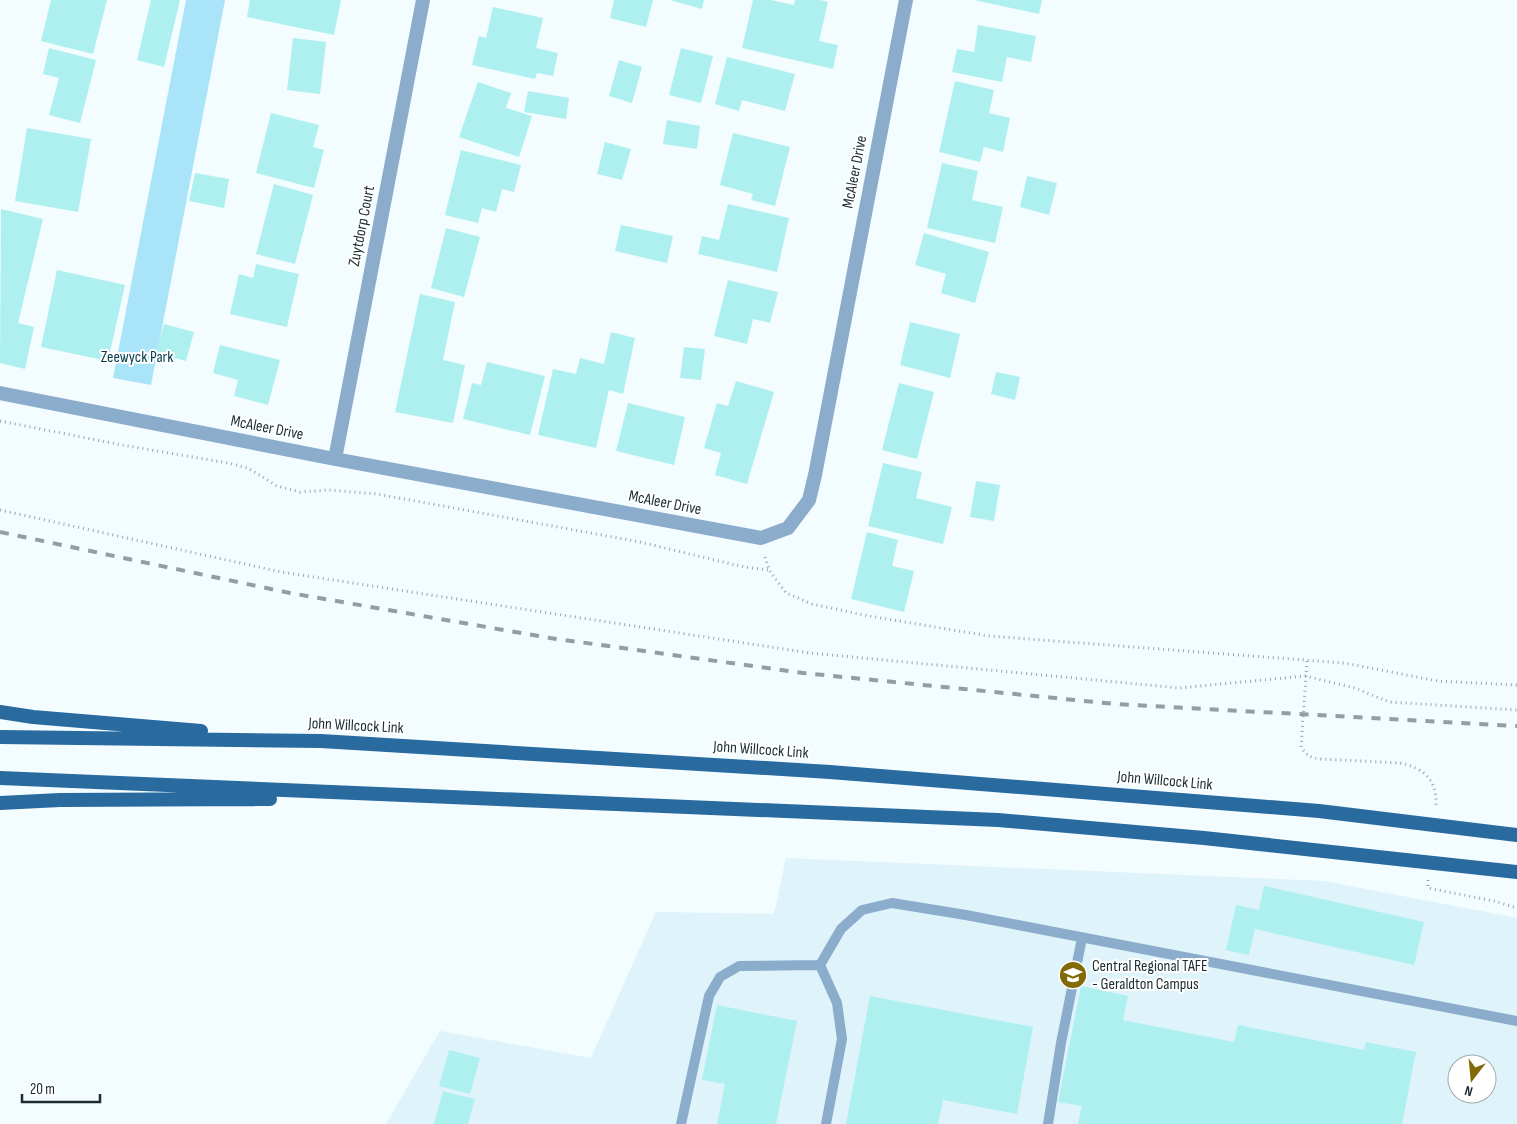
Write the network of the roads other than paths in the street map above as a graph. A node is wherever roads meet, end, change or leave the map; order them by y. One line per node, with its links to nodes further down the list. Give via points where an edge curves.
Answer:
1 (423, 0): 4 (street, Zuytdorp Court)
2 (906, 0): 4 (street, McAleer Drive, via 815,475 809,500 788,528 760,538)
3 (0, 393): 4 (street, McAleer Drive)
4 (335, 459)
5 (0, 712): 7 (main road)
6 (0, 737): 7 (main road, John Willcock Link)
7 (321, 741): 11 (main road, John Willcock Link, via 839,773 1319,811)
8 (0, 778): 9 (main road)
9 (443, 798): 10 (main road); 12 (main road, via 998,820 1204,838)
10 (0, 803)
11 (1517, 835)
12 (1517, 872)
13 (1082, 938): 14 (lane, via 892,903 862,910 842,929); 15 (lane); 18 (lane)
14 (820, 965): 16 (lane, via 739,966 720,977 709,996); 17 (lane, via 838,1003 842,1039)
15 (1517, 1021)
16 (681, 1124)
17 (826, 1124)
18 (1048, 1124)

